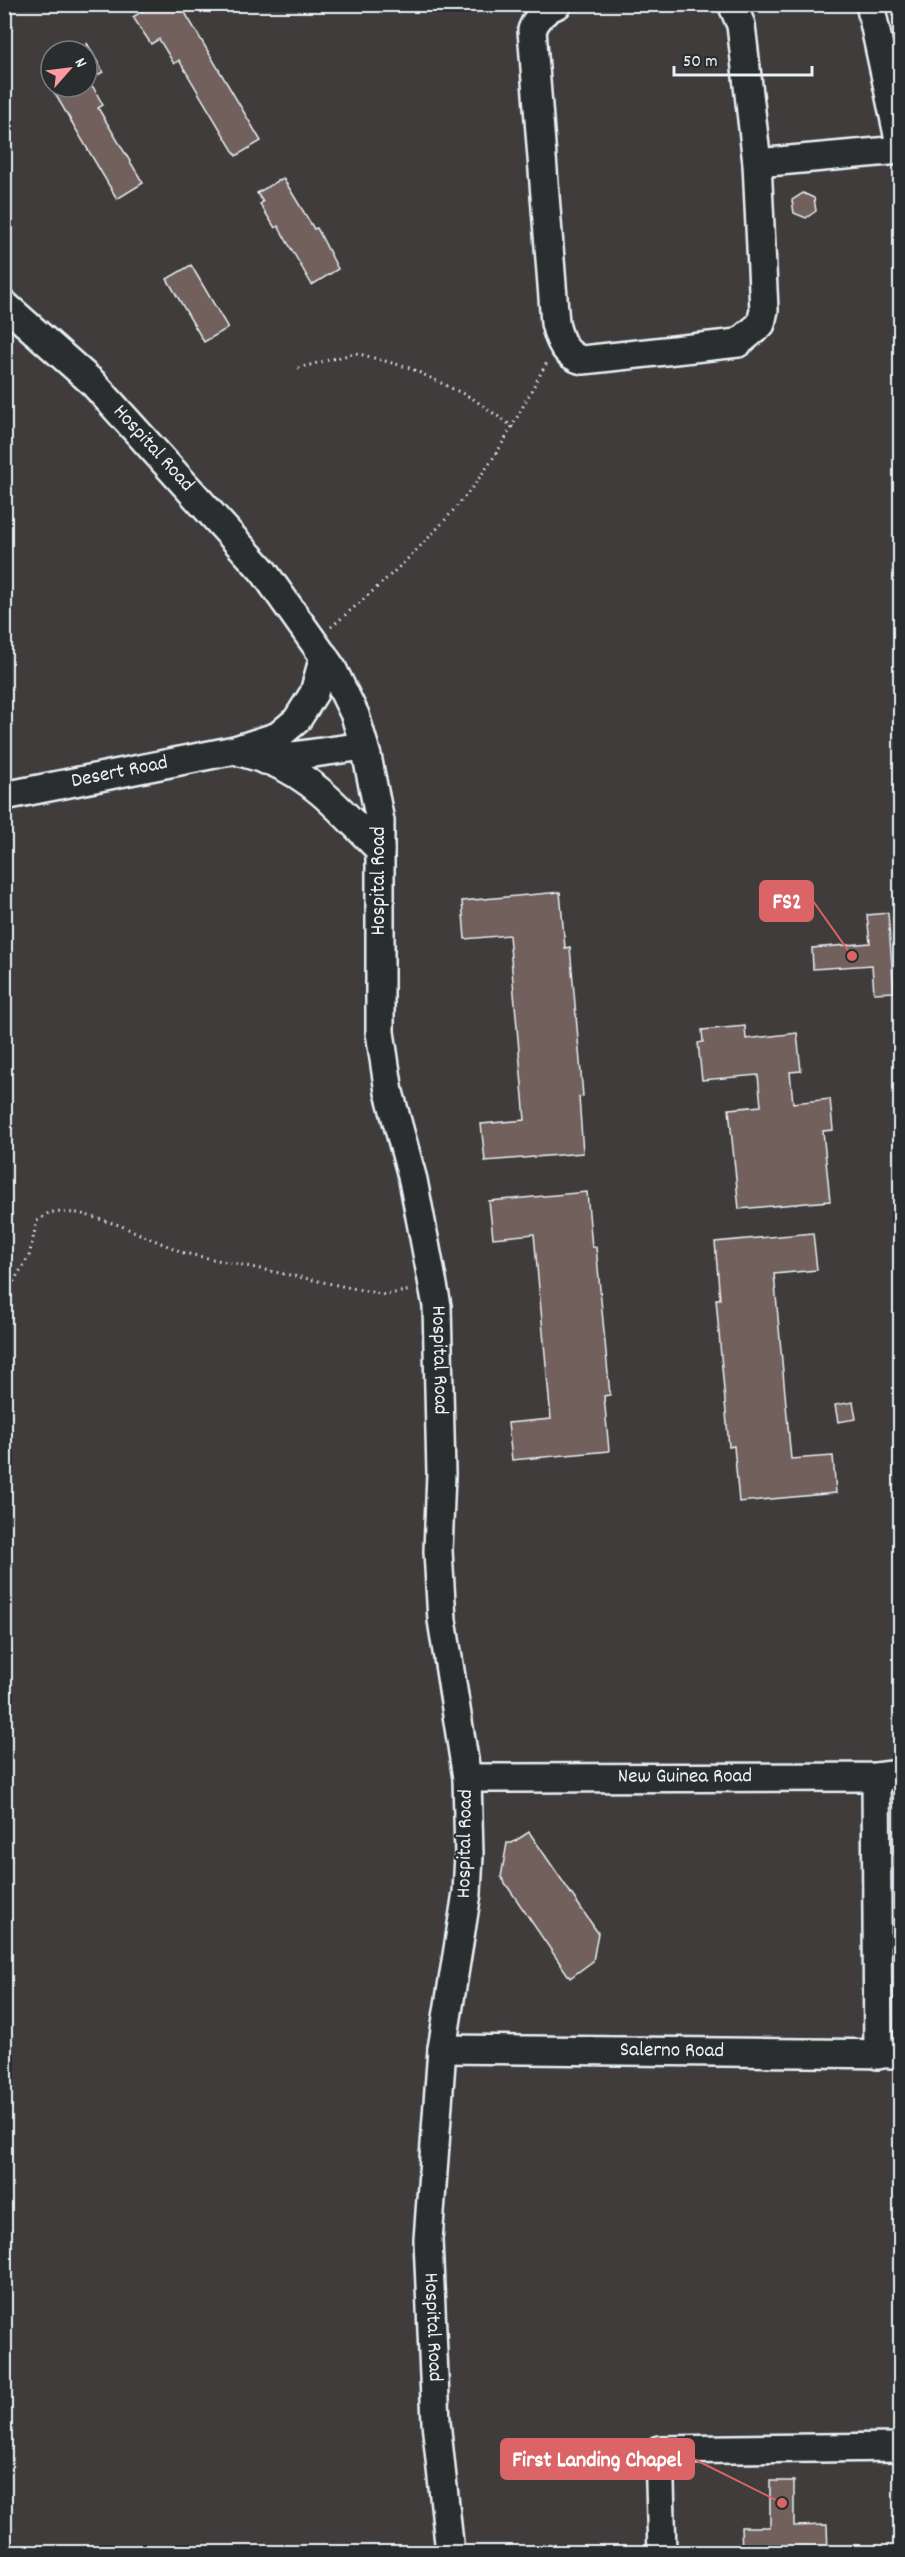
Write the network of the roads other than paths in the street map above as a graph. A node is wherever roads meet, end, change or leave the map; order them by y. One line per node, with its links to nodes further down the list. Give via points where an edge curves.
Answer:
1 (558, 4): 6 (street, via 548,8 532,30 555,323 560,342 575,358 738,343 761,324 764,310)
2 (732, 4): 6 (street, via 741,25)
3 (870, 4): 4 (street)
4 (900, 144)
5 (900, 150): 6 (street)
6 (757, 163)
7 (4, 304): 8 (street, Hospital Road, via 93,383 264,572)
8 (319, 649): 9 (street, Hospital Road); 10 (street, Desert Road, via 314,693)
9 (350, 705): 10 (street, Desert Road); 11 (street, Hospital Road)
10 (298, 719): 12 (street, Desert Road, via 278,736)
11 (364, 746): 13 (street); 15 (street, Hospital Road, via 380,821)
12 (235, 750): 13 (street); 14 (street, Desert Road)
13 (264, 760): 15 (street, via 305,780 338,806)
14 (4, 796)
15 (380, 850): 17 (street, Hospital Road, via 380,1032 389,1092 412,1180 437,1306 442,1620)
16 (888, 1775): 17 (street, New Guinea Road); 19 (street)
17 (467, 1778): 18 (street, Hospital Road, via 467,1893)
18 (442, 2049): 19 (street, Salerno Road); 21 (street, Hospital Road, via 428,2240 436,2422)
19 (889, 2055)
20 (900, 2447): 22 (street, via 659,2450)
21 (450, 2553)
22 (662, 2553)

